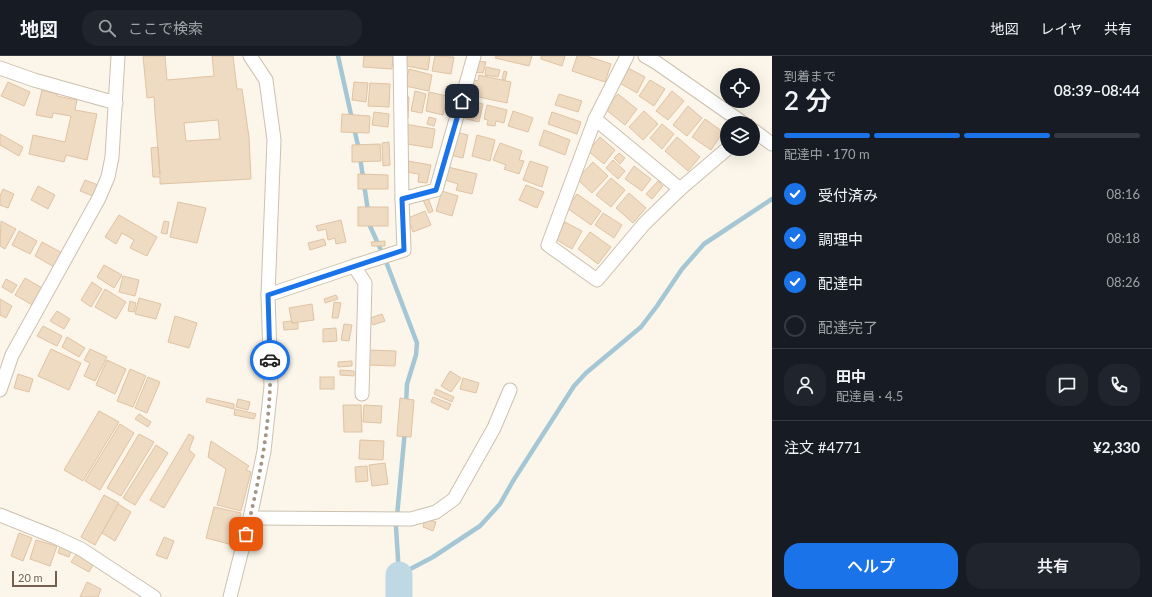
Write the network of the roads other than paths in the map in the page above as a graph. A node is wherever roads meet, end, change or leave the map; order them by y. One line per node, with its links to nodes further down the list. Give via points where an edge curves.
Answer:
1 (118, 56): 8 (street)
2 (250, 56): 17 (street, via 266,80 274,140)
3 (400, 56): 15 (street)
4 (474, 56): 15 (street, via 436,190)
5 (627, 56): 10 (street)
6 (644, 56): 9 (street)
7 (0, 68): 8 (street)
8 (116, 103): 18 (street, via 108,177 12,356)
9 (733, 116)
10 (595, 119): 14 (street); 14 (street, via 548,245 597,280 644,224)
11 (760, 135): 12 (street)
12 (772, 144)
13 (720, 155): 14 (street)
14 (680, 189)
15 (402, 199): 16 (street, via 404,250)
16 (354, 266): 17 (street); 20 (street, via 365,284)
17 (268, 295): 22 (street, via 271,386 264,451)
18 (0, 390)
19 (510, 390): 22 (street, via 494,428 454,499 436,512 411,519)
20 (362, 394)
21 (0, 515): 23 (street, via 81,549)
22 (250, 518): 24 (street)
23 (154, 597)
24 (230, 597)

